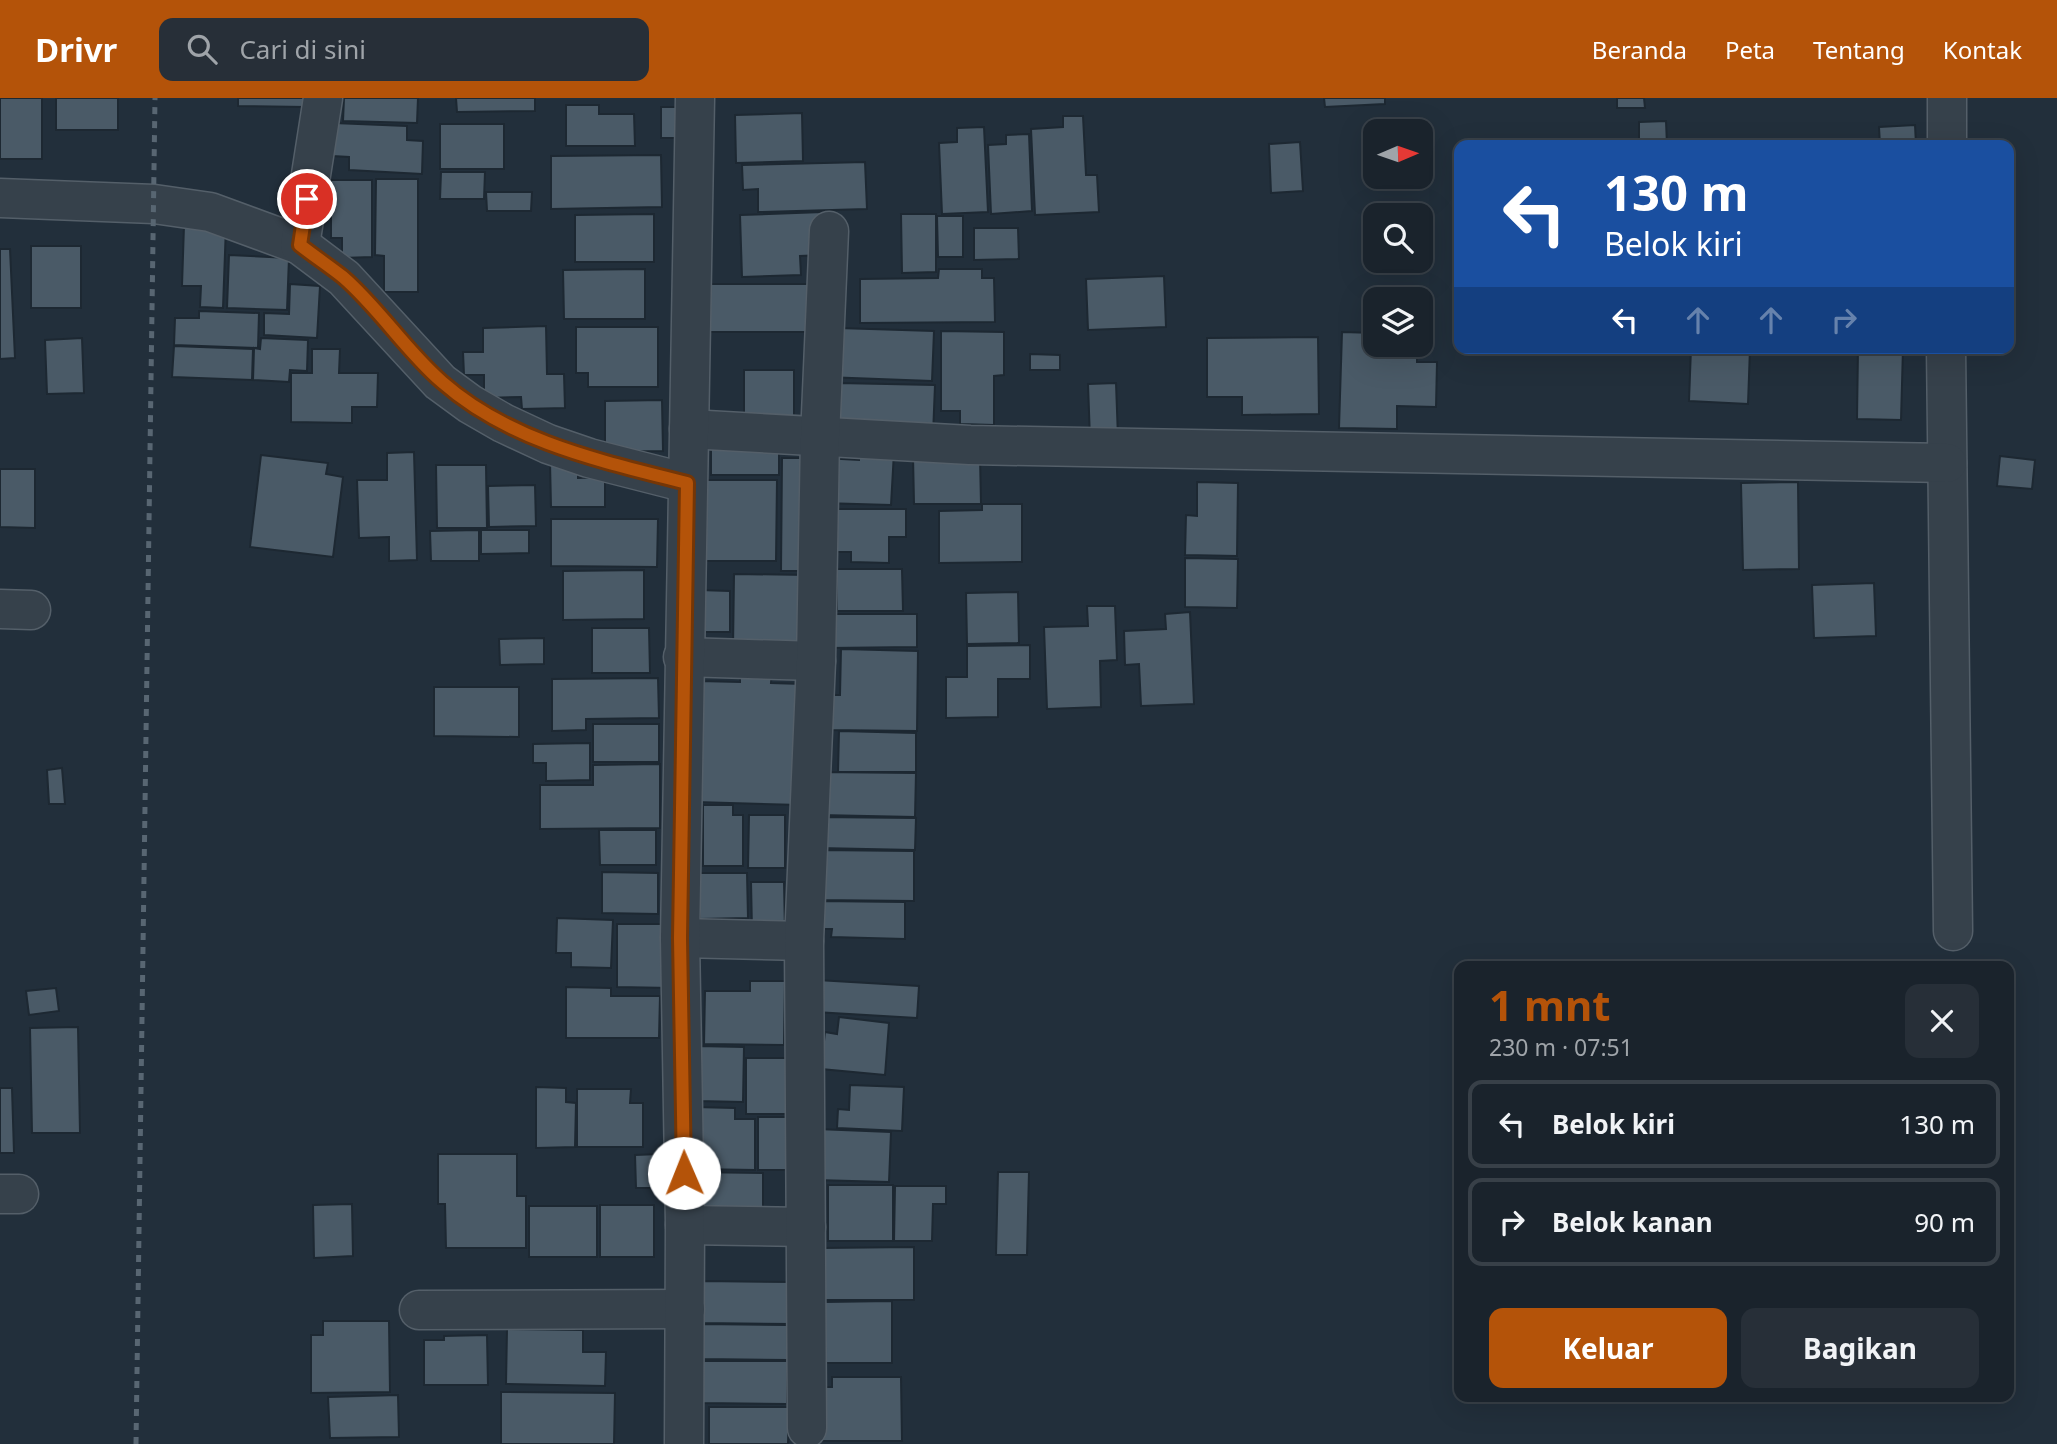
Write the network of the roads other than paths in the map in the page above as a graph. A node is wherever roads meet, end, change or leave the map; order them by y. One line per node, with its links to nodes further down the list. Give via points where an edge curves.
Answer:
1 (323, 98): 7 (street)
2 (695, 98): 9 (street)
3 (1947, 98): 4 (street)
4 (1947, 140)
5 (0, 198): 7 (street, via 154,204 210,212)
6 (829, 231): 10 (street)
7 (300, 245): 12 (street, via 344,278 440,382 470,404 548,444)
8 (1946, 354): 11 (street)
9 (689, 429): 10 (street); 12 (street)
10 (820, 438): 11 (street, via 970,445); 14 (street)
11 (1947, 463): 15 (street)
12 (687, 483): 13 (street)
13 (683, 657): 14 (street); 16 (street)
14 (816, 661): 17 (street)
15 (1953, 931)
16 (680, 938): 17 (street); 18 (street)
17 (804, 941): 19 (street)
18 (685, 1225): 19 (street); 20 (street)
19 (806, 1227): 22 (street)
20 (685, 1309): 21 (street); 23 (street)
21 (419, 1310)
22 (807, 1428)
23 (684, 1444)

